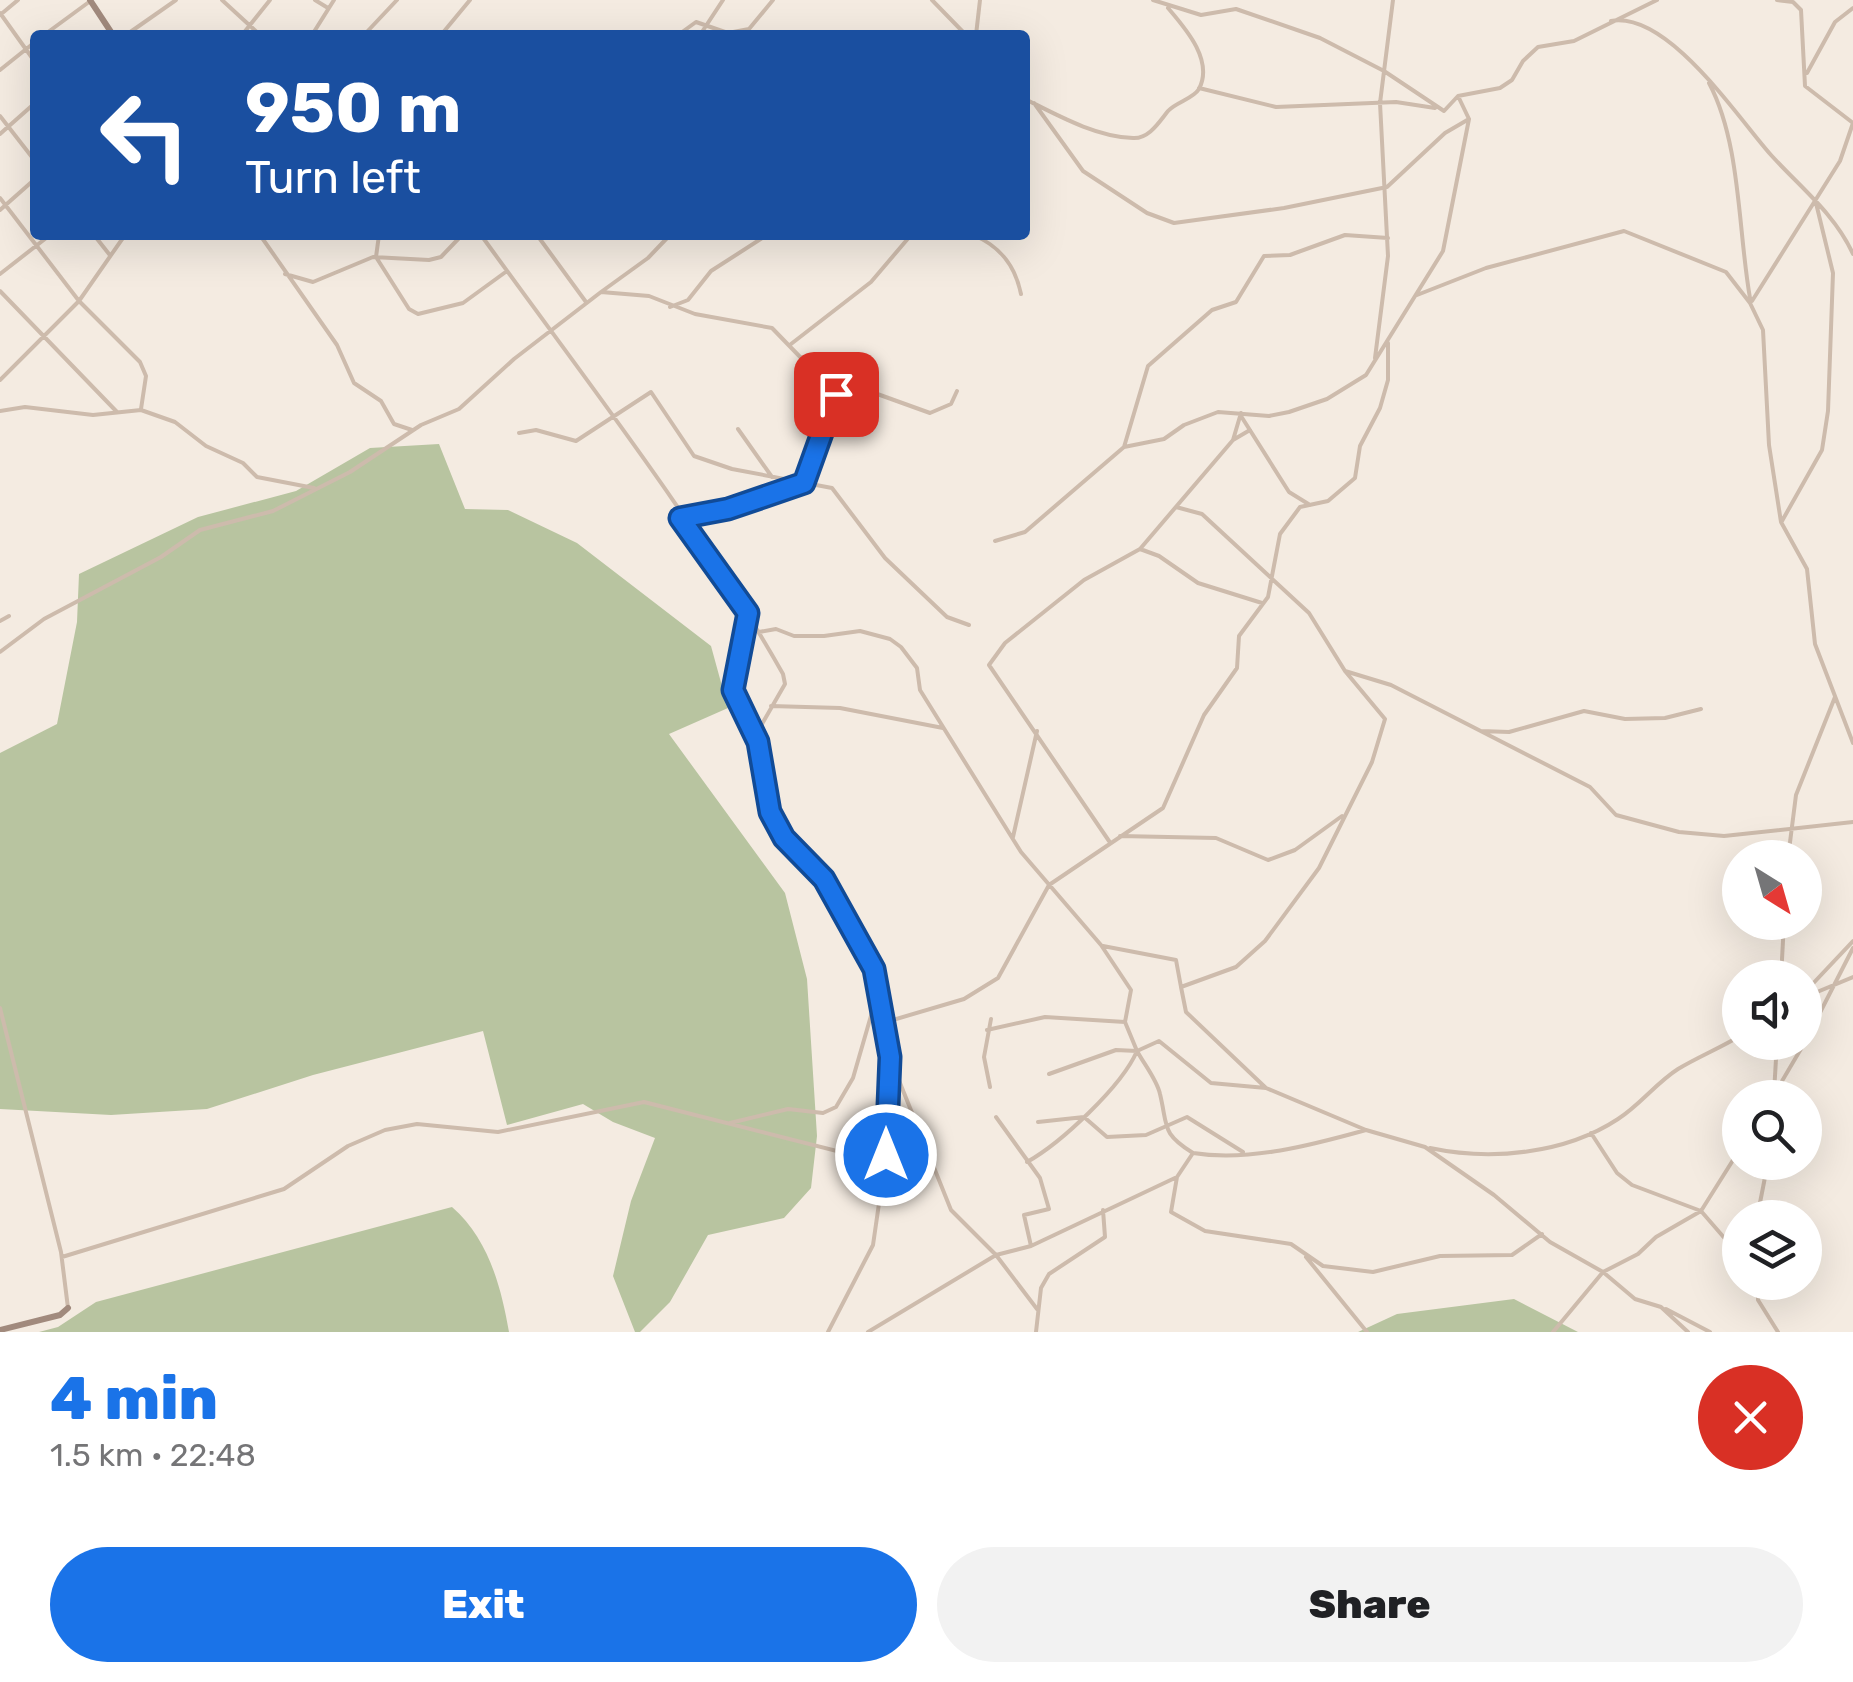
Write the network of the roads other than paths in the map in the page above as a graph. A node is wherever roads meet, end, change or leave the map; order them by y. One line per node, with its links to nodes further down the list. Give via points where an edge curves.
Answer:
1 (18, 0): 23 (street)
2 (91, 0): 27 (street); 28 (street)
3 (176, 0): 29 (street)
4 (222, 0): 26 (street)
5 (270, 0): 26 (street)
6 (316, 0): 21 (street)
7 (334, 0): 21 (street)
8 (397, 0): 33 (street)
9 (455, 0): 20 (street)
10 (470, 0): 20 (street)
11 (722, 0): 25 (street)
12 (774, 0): 38 (street)
13 (932, 0): 39 (street)
14 (980, 0): 40 (street)
15 (1153, 0): 19 (street)
16 (1393, 0): 45 (street)
17 (1657, 0): 24 (street)
18 (1777, 0): 47 (street, via 1801,10)
19 (1165, 4): 45 (street, via 1202,15 1236,8 1320,38); 48 (street, via 1199,44)
20 (464, 7): 34 (street)
21 (328, 8): 32 (street)
22 (1853, 8): 47 (street, via 1835,22)
23 (0, 15): 42 (street)
24 (1606, 22): 46 (street, via 1652,32); 49 (street, via 1574,40 1538,47 1500,88)
25 (704, 23): 35 (street); 36 (street); 37 (street)
26 (250, 26): 30 (street); 31 (street)
27 (51, 30)
28 (110, 30)
29 (133, 30)
30 (246, 30)
31 (254, 30)
32 (315, 30)
33 (369, 30)
34 (444, 30)
35 (685, 30)
36 (702, 30)
37 (719, 30)
38 (749, 30)
39 (961, 30)
40 (977, 30)
41 (30, 46): 42 (street)
42 (26, 49): 43 (street); 44 (street)
43 (30, 55)
44 (0, 70)
45 (1384, 71): 52 (street); 54 (street)
46 (1705, 76): 62 (street); 94 (street, via 1739,191)
47 (1805, 77): 62 (street, via 1810,93 1853,122 1840,160)
48 (1199, 88): 51 (street, via 1138,139 1103,133); 52 (street, via 1276,106)
49 (1458, 96): 54 (street); 56 (street)
50 (1030, 101): 51 (street)
51 (1034, 103): 61 (street, via 1082,171 1146,213 1174,223)
52 (1380, 104): 54 (street); 61 (street)
53 (30, 107): 57 (street)
54 (1444, 111)
55 (0, 116): 57 (street)
56 (1469, 119): 61 (street); 91 (street, via 1443,251)
57 (8, 127): 58 (street); 59 (street)
58 (0, 134)
59 (30, 152)
60 (30, 183): 64 (street)
61 (1387, 187): 67 (street)
62 (1814, 194): 83 (street); 94 (street); 122 (street, via 1833,273 1828,411 1822,450)
63 (0, 198): 64 (street)
64 (6, 205): 65 (street); 66 (street)
65 (0, 210)
66 (30, 235)
67 (1388, 238): 100 (street); 115 (street, via 1344,235 1290,255 1264,256 1236,302 1212,310 1148,366)
68 (34, 240): 81 (street)
69 (45, 240): 81 (street)
70 (98, 240): 82 (street)
71 (120, 240): 82 (street)
72 (263, 240): 87 (street)
73 (378, 240): 84 (street)
74 (457, 240): 84 (street, via 429,260)
75 (487, 240): 85 (street)
76 (541, 240): 93 (street)
77 (665, 240): 89 (street)
78 (760, 240): 95 (street, via 711,271 688,300)
79 (908, 240): 99 (street, via 871,282)
80 (980, 240): 90 (street, via 1003,255)
81 (39, 246): 86 (street); 92 (street)
82 (108, 254): 92 (street)
83 (1853, 254)
84 (376, 256): 85 (street, via 418,314 463,303); 87 (street, via 313,282)
85 (506, 271): 96 (street)
86 (0, 274)
87 (285, 274): 110 (street, via 337,345 354,383 381,401 394,424)
88 (0, 290): 97 (street)
89 (601, 292): 93 (street); 95 (street, via 649,296)
90 (1021, 294)
91 (1412, 297): 94 (street, via 1486,268 1624,231 1726,272); 98 (street)
92 (78, 301): 97 (street); 104 (street, via 144,369)
93 (586, 302): 96 (street)
94 (1750, 302): 122 (street, via 1763,330 1769,446)
95 (670, 307): 99 (street, via 772,328)
96 (550, 332): 108 (street); 110 (street, via 459,408)
97 (44, 336): 101 (street); 106 (street)
98 (1388, 339): 100 (street); 119 (street, via 1388,380 1360,446 1355,478 1328,502)
99 (791, 344): 103 (street)
100 (1374, 360): 107 (street, via 1366,376 1327,399 1270,416)
101 (0, 380)
102 (957, 391): 103 (street, via 951,404 930,412 870,391)
103 (836, 394): 113 (street); 117 (street)
104 (141, 410): 106 (street); 118 (street, via 175,422 257,477)
105 (0, 411): 106 (street)
106 (117, 412)
107 (1241, 414): 111 (street); 114 (street); 115 (street, via 1202,417 1164,439)
108 (612, 417): 112 (street, via 576,441 536,430); 116 (street, via 650,392 694,456); 121 (street)
109 (738, 428): 116 (street)
110 (412, 430): 118 (street)
111 (1250, 430): 114 (street); 119 (street, via 1288,492)
112 (520, 433)
113 (850, 433)
114 (1232, 440): 120 (street)
115 (1124, 447): 123 (street, via 1025,532)
116 (772, 476): 117 (street)
117 (804, 483): 121 (street); 130 (street, via 832,488 885,558 947,617)
118 (314, 488): 132 (street, via 273,511 200,530 44,618)
119 (1310, 505): 125 (street, via 1291,515 1280,534)
120 (1176, 508): 124 (street); 125 (street, via 1202,514)
121 (680, 518): 127 (street)
122 (1782, 522): 134 (street, via 1807,569 1815,644)
123 (996, 541)
124 (1140, 549): 126 (street, via 1198,583); 138 (street, via 1084,580 1004,642 988,665)
125 (1272, 582): 126 (street); 133 (street, via 1314,618)
126 (1263, 603): 145 (street, via 1239,636 1237,668 1204,716 1164,808)
127 (748, 613): 131 (street); 140 (street, via 732,680)
128 (9, 616): 129 (street)
129 (0, 621)
130 (969, 625)
131 (759, 632): 135 (street, via 785,684); 137 (street, via 860,631 890,639 915,663 920,690)
132 (0, 652)
133 (1345, 671): 139 (street, via 1390,685); 142 (street, via 1386,719)
134 (1835, 697): 141 (street); 144 (street, via 1796,795)
135 (771, 706): 137 (street, via 840,708); 140 (street)
136 (1701, 709): 139 (street, via 1625,719 1584,710 1508,732)
137 (943, 728): 146 (street)
138 (1037, 731): 146 (street); 148 (street)
139 (1476, 732): 144 (street, via 1590,787 1616,815 1700,835)
140 (758, 742): 158 (street, via 770,812 784,838 824,879 874,969)
141 (1853, 743)
142 (1346, 814): 145 (street, via 1268,860 1216,838); 156 (street, via 1319,868 1254,954)
143 (1853, 822): 144 (street)
144 (1792, 830): 147 (street)
145 (1117, 836): 148 (street)
146 (1012, 838): 149 (street)
147 (1791, 840)
148 (1110, 841): 149 (street)
149 (1050, 885): 151 (street); 162 (street, via 998,978 964,999)
150 (1853, 940): 153 (street)
151 (1101, 945): 156 (street, via 1176,960); 163 (street, via 1131,990)
152 (1853, 948): 155 (street)
153 (1822, 975)
154 (1853, 977): 155 (street)
155 (1834, 986): 157 (street); 160 (street)
156 (1181, 988): 170 (street, via 1186,1012)
157 (1822, 989)
158 (878, 990): 162 (street); 174 (street, via 854,1078 836,1107)
159 (0, 1008): 192 (street)
160 (1822, 1009)
161 (992, 1018): 164 (street)
162 (886, 1022): 167 (street)
163 (1125, 1022): 164 (street, via 1046,1017); 166 (street)
164 (987, 1030): 169 (street)
165 (1722, 1045): 177 (street)
166 (1136, 1051): 168 (street, via 1116,1050); 170 (street, via 1159,1041 1211,1083); 171 (street, via 1129,1068); 175 (street, via 1160,1090)
167 (890, 1057): 182 (street); 191 (street, via 951,1210)
168 (1048, 1074)
169 (990, 1087)
170 (1266, 1088): 176 (street)
171 (1084, 1116): 173 (street); 175 (street, via 1107,1137 1146,1135); 181 (street)
172 (996, 1117): 181 (street)
173 (1038, 1122)
174 (728, 1123): 182 (street); 192 (street, via 644,1102 498,1132 401,1126 348,1146 284,1189)
175 (1164, 1125): 179 (street, via 1187,1117); 180 (street, via 1172,1140)
176 (1366, 1130): 178 (street); 179 (street, via 1325,1143)
177 (1591, 1132): 178 (street, via 1544,1149 1483,1154); 186 (street, via 1632,1186)
178 (1425, 1147): 187 (street)
179 (1243, 1152): 180 (street)
180 (1193, 1153): 183 (street)
181 (1027, 1162): 190 (street, via 1049,1209 1024,1215)
182 (884, 1163): 199 (street, via 872,1244)
183 (1177, 1177): 185 (street); 189 (street, via 1171,1212 1182,1222)
184 (1722, 1178): 186 (street)
185 (1103, 1210): 190 (street); 197 (street, via 1105,1236 1049,1274)
186 (1701, 1211): 188 (street); 193 (street)
187 (1542, 1234): 189 (street, via 1512,1255 1440,1256 1373,1272 1324,1266); 193 (street)
188 (1722, 1235)
189 (1292, 1244): 202 (street)
190 (1031, 1246): 191 (street)
191 (996, 1255): 197 (street); 200 (street)
192 (62, 1258): 196 (street)
193 (1603, 1272): 195 (street, via 1635,1299); 203 (street)
194 (1758, 1300): 206 (street)
195 (1661, 1306): 204 (street); 205 (street)
196 (68, 1308): 198 (street)
197 (1037, 1308): 201 (street)
198 (0, 1330)
199 (828, 1332)
200 (868, 1332)
201 (1036, 1332)
202 (1366, 1332)
203 (1554, 1332)
204 (1688, 1332)
205 (1710, 1332)
206 (1778, 1332)

